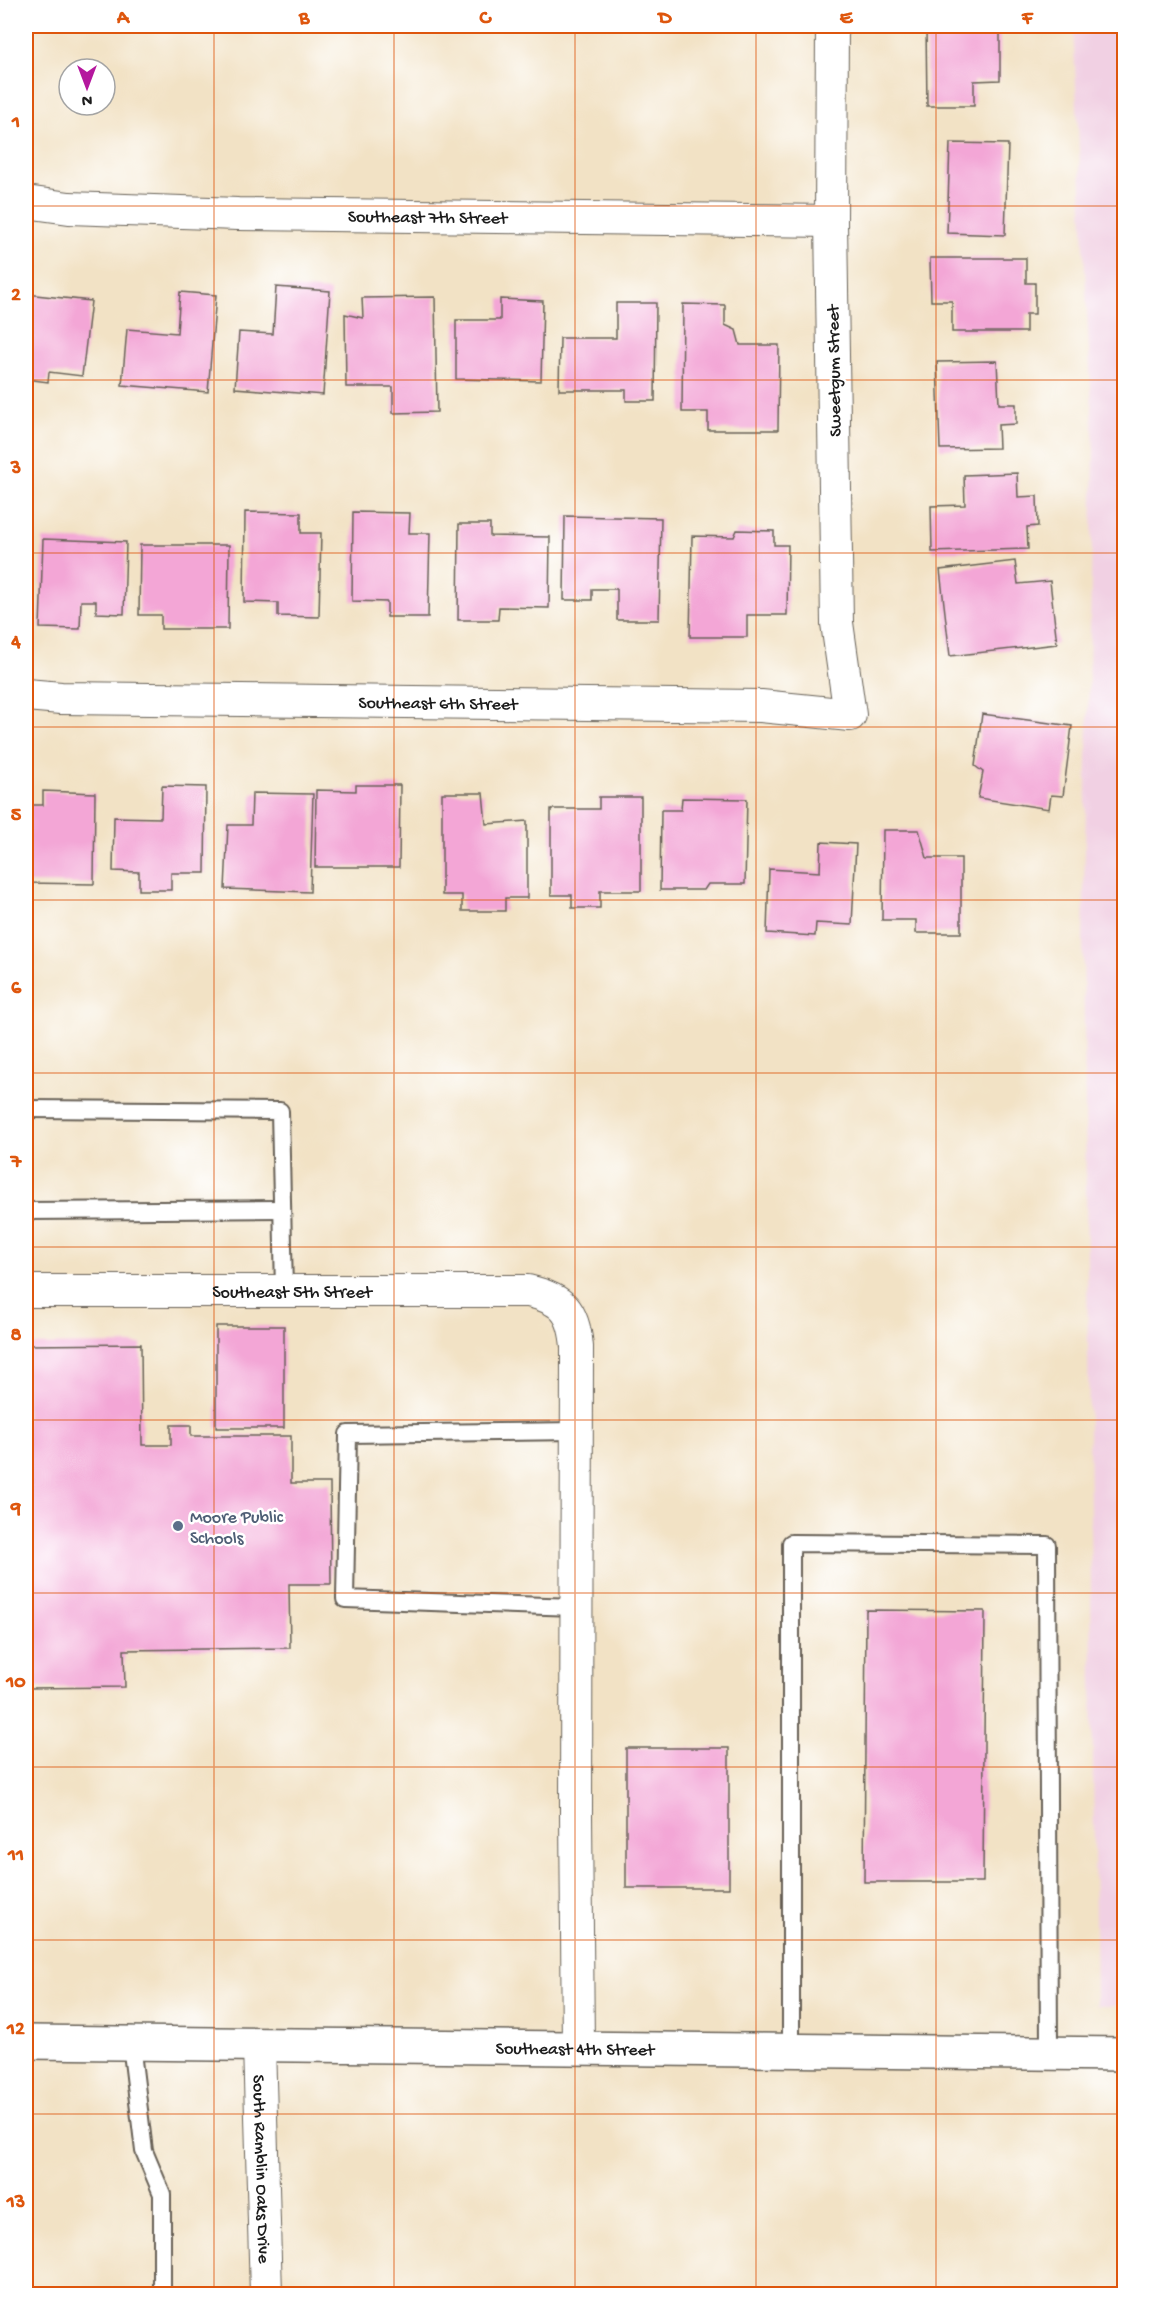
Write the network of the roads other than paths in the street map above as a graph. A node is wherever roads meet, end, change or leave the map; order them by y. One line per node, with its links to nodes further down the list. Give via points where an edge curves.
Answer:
1 (832, 26): 3 (street, Sweetgum Street)
2 (26, 202): 3 (street, Southeast 7th Street, via 238,214)
3 (831, 221): 5 (street, Sweetgum Street, via 837,623)
4 (26, 695): 5 (street, Southeast 6th Street, via 761,705)
5 (850, 715)
6 (26, 1109): 7 (lane, via 280,1111)
7 (282, 1209): 8 (lane); 9 (lane)
8 (26, 1211)
9 (284, 1290): 10 (street, Southeast 5th Street); 11 (street, Southeast 5th Street, via 528,1292 557,1300 576,1329)
10 (26, 1291)
11 (577, 1431): 12 (street); 12 (lane, via 348,1434 345,1599)
12 (576, 1607): 16 (street)
13 (26, 2042): 14 (main road, Southeast 4th Street)
14 (130, 2044): 15 (main road, Southeast 4th Street); 20 (lane, via 144,2151 162,2194)
15 (259, 2045): 16 (main road, Southeast 4th Street); 21 (street, South Ramblin Oaks Drive)
16 (578, 2047): 17 (main road, Southeast 4th Street)
17 (791, 2050): 18 (main road, Southeast 4th Street); 18 (lane, via 791,1543 1047,1545)
18 (1048, 2053): 19 (main road, Southeast 4th Street)
19 (1125, 2055)
20 (162, 2295)
21 (266, 2295)

